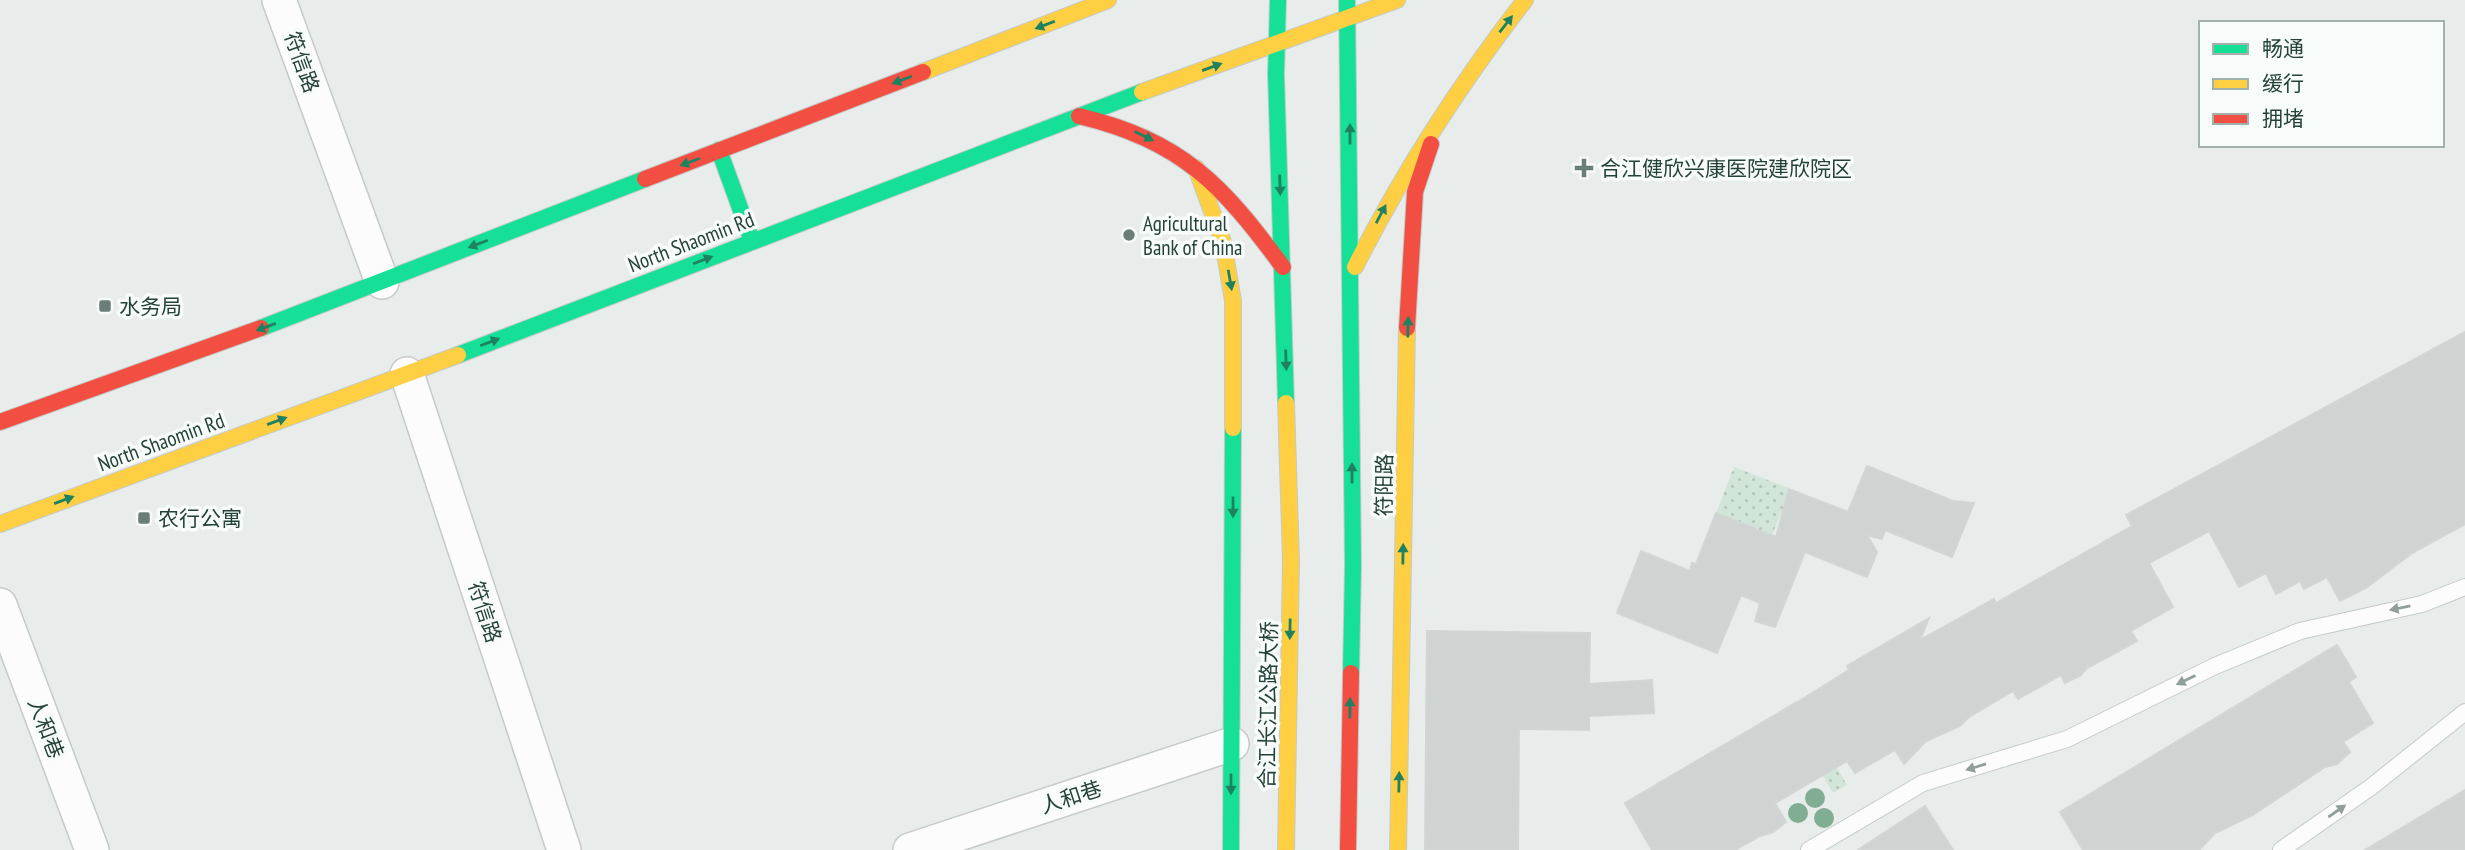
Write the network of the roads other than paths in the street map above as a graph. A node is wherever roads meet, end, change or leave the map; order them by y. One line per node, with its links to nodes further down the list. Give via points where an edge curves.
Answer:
1 (279, 0): 18 (street, 符信路)
2 (1108, 0): 10 (main road, one-way to 10)
3 (1278, 0): 9 (main road)
4 (1347, 0): 7 (main road, 符阳路)
5 (1397, 0): 7 (main road, North Shaomin Rd)
6 (1525, 0): 12 (main road, one-way to 6)
7 (1348, 17): 9 (main road, North Shaomin Rd); 17 (main road, 符阳路, one-way to 7)
8 (1011, 18): 10 (main road)
9 (1276, 43): 11 (main road, North Shaomin Rd, one-way to 9); 16 (main road, one-way to 16)
10 (966, 55): 13 (main road, one-way to 13)
11 (1079, 116): 14 (main road, one-way to 14, via 1128,128); 15 (main road, North Shaomin Rd)
12 (1437, 125): 17 (main road, one-way to 12, via 1381,211); 33 (main road, 符阳路, one-way to 12, via 1408,284 1415,192)
13 (719, 150): 15 (main road); 18 (main road, one-way to 18)
14 (1196, 168): 16 (main road, via 1253,225); 25 (main road, one-way to 25, via 1223,242 1233,301)
15 (752, 241): 19 (main road, North Shaomin Rd, one-way to 15)
16 (1283, 267): 31 (main road, 合江长江公路大桥, one-way to 31, via 1291,561)
17 (1351, 275): 32 (main road, 符阳路, one-way to 17, via 1353,565)
18 (382, 282): 20 (main road, one-way to 20)
19 (407, 374): 21 (main road, North Shaomin Rd, one-way to 19); 28 (street, 符信路)
20 (0, 422)
21 (0, 524)
22 (2465, 587): 26 (lane, one-way to 26, via 2422,604 2300,631 2215,666 2067,739 1923,783)
23 (0, 605): 27 (street, 人和巷)
24 (2465, 712): 35 (lane, one-way to 24)
25 (1232, 744): 29 (street, 人和巷); 30 (main road, one-way to 30)
26 (1826, 845): 34 (lane)
27 (92, 850)
28 (564, 850)
29 (910, 850)
30 (1231, 850)
31 (1286, 850)
32 (1348, 850)
33 (1398, 850)
34 (1809, 850)
35 (2281, 850)

